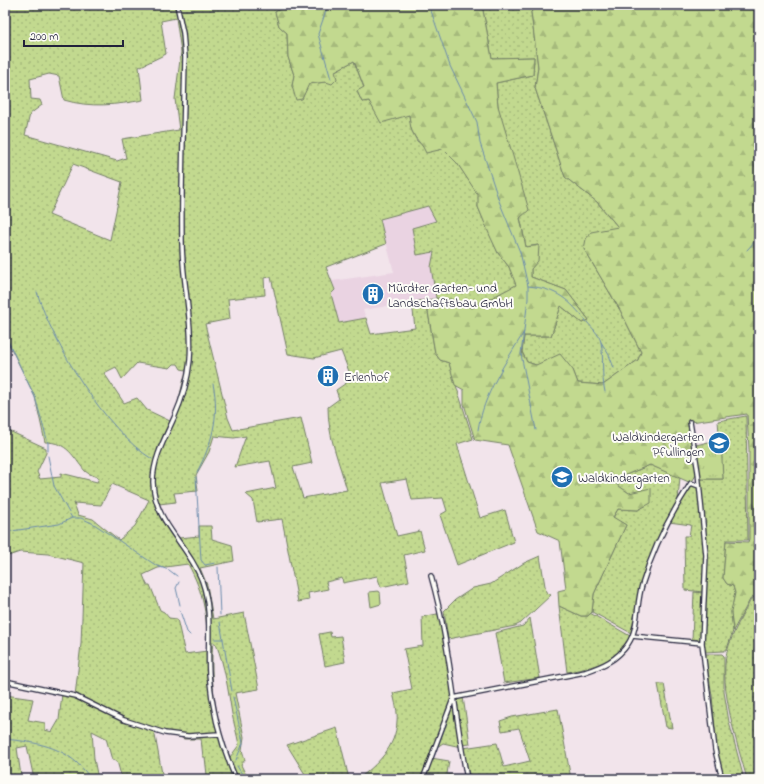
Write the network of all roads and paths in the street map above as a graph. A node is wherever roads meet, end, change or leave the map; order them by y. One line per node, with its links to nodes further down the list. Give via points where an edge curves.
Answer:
1 (177, 5): 9 (street, via 185,57 182,241 190,352 183,395 156,461 153,481 155,500 161,516 190,557 202,580 210,620 209,672)
2 (690, 422): 3 (street)
3 (699, 486): 5 (street, via 691,483 660,536 641,586); 6 (street, via 706,555)
4 (431, 576): 8 (street, via 442,613)
5 (632, 636): 6 (street); 8 (street, via 615,659 585,672)
6 (702, 643): 13 (street, via 715,750)
7 (5, 682): 9 (street, via 75,696 124,720 165,733 188,736)
8 (453, 698): 11 (street); 12 (street)
9 (219, 734): 10 (street)
10 (236, 779)
11 (423, 779)
12 (467, 779)
13 (722, 779)

